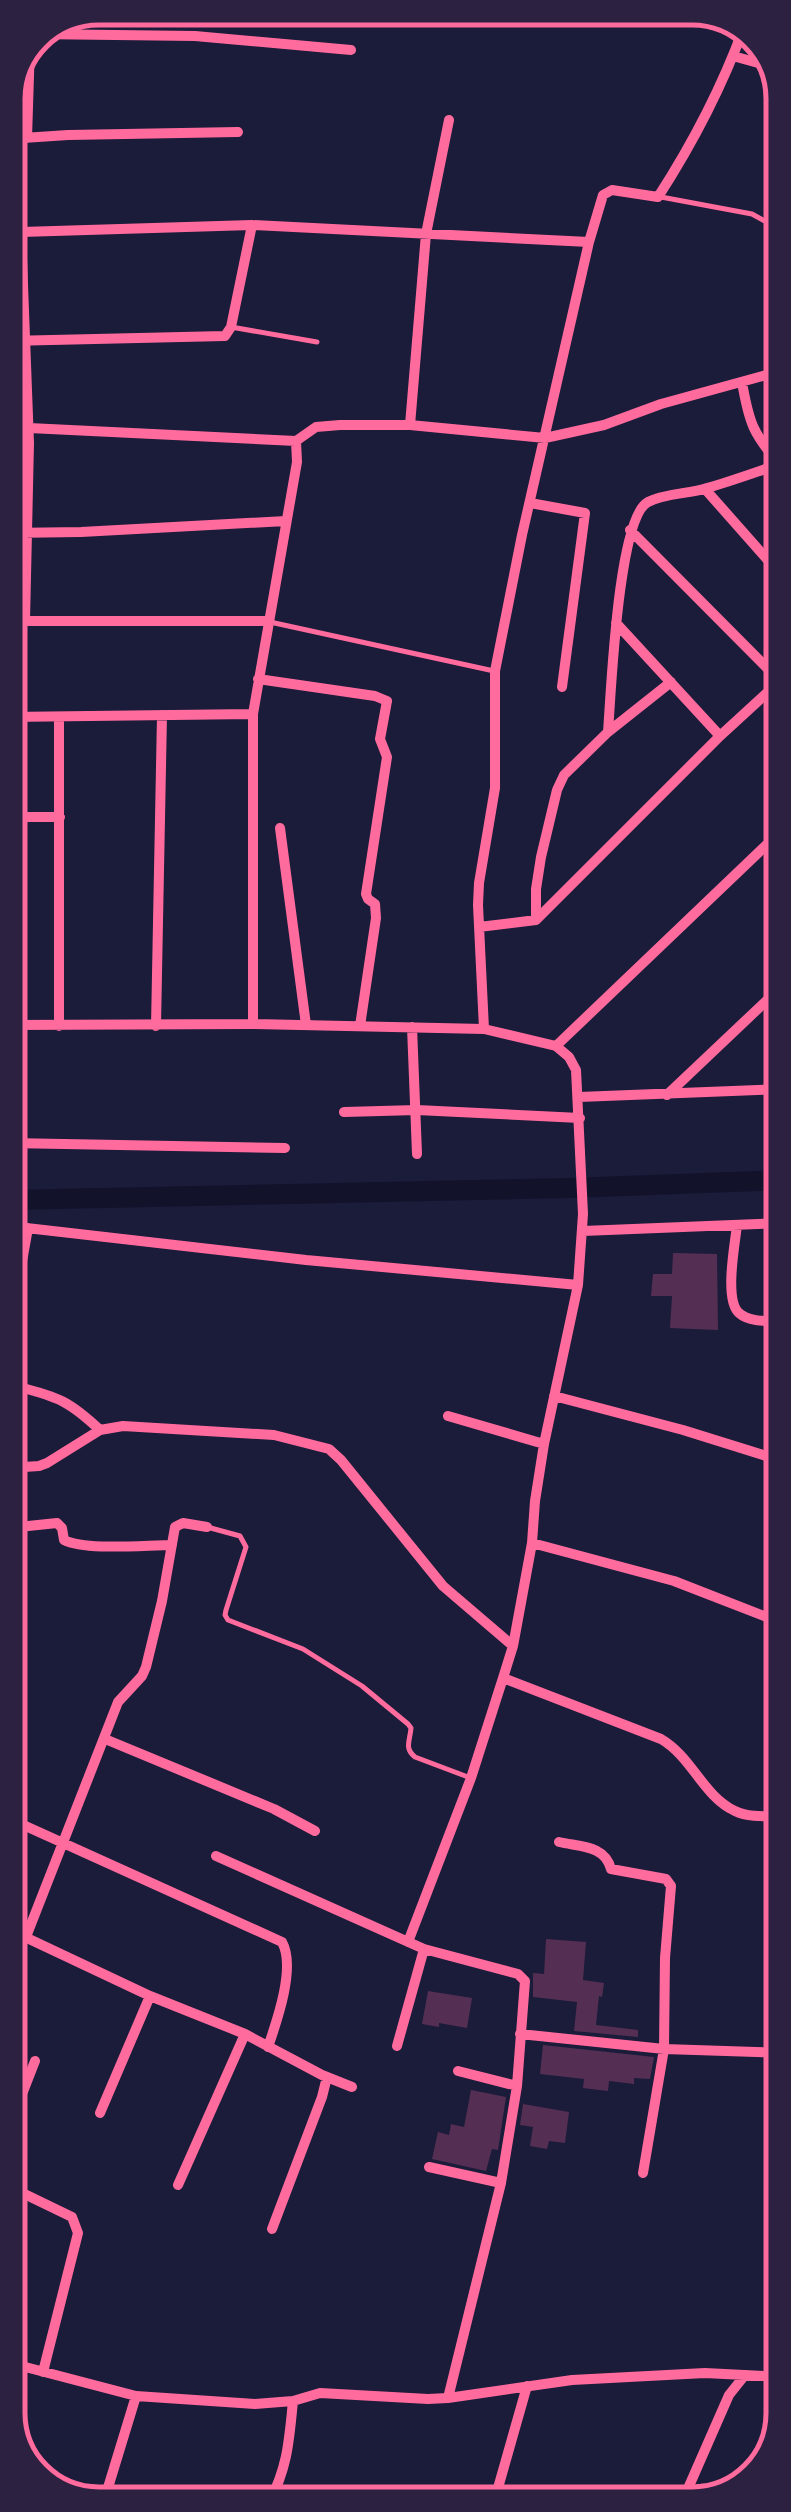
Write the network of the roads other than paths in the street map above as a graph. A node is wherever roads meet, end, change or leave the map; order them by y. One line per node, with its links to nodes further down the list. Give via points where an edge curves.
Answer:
1 (63, 34): 3 (street, via 210,37)
2 (739, 42): 4 (street)
3 (351, 50)
4 (734, 56): 5 (street); 11 (street)
5 (756, 62)
6 (28, 80): 8 (street)
7 (449, 120): 15 (street)
8 (25, 123)
9 (238, 132): 10 (street)
10 (25, 139)
11 (658, 196): 12 (lane); 16 (street, via 606,191)
12 (766, 222)
13 (252, 225): 14 (street); 15 (street); 18 (street)
14 (25, 232)
15 (426, 234): 16 (street); 23 (street)
16 (590, 242): 25 (street)
17 (25, 304): 19 (street)
18 (231, 327): 19 (street, via 224,336); 20 (lane)
19 (27, 340): 24 (street)
20 (318, 342)
21 (766, 375): 22 (street)
22 (742, 382): 25 (street); 29 (street, via 750,423)
23 (410, 425): 25 (street); 26 (street, via 324,426)
24 (29, 428): 26 (street); 28 (street)
25 (545, 438): 32 (street)
26 (296, 441): 33 (street)
27 (25, 442): 28 (street)
28 (29, 442): 35 (street)
29 (765, 448)
30 (766, 469): 31 (street)
31 (705, 489): 34 (street, via 646,502); 36 (street)
32 (530, 503): 41 (street); 44 (street, via 585,512)
33 (286, 521): 35 (street); 38 (street)
34 (630, 530): 39 (street); 40 (street)
35 (26, 533): 37 (street)
36 (766, 558)
37 (25, 621): 38 (street)
38 (268, 621): 41 (lane); 42 (street)
39 (616, 623): 43 (street); 50 (street)
40 (766, 665)
41 (495, 671): 57 (street, via 495,788 479,883)
42 (258, 679): 46 (street); 64 (street, via 386,701 380,738 387,757 366,894 376,904 376,918)
43 (671, 682): 50 (street); 51 (street)
44 (562, 687)
45 (766, 694): 51 (street)
46 (253, 714): 47 (street); 59 (street)
47 (162, 715): 49 (street); 63 (street)
48 (25, 717): 49 (street)
49 (58, 717): 53 (street)
50 (608, 732): 56 (street, via 573,764 558,790 541,857)
51 (720, 736): 56 (street)
52 (25, 817): 53 (street)
53 (60, 817): 62 (street)
54 (280, 828): 61 (street)
55 (766, 845): 67 (street)
56 (536, 920): 57 (street)
57 (479, 928): 66 (street)
58 (766, 1005): 69 (street)
59 (253, 1024): 61 (street); 63 (street)
60 (25, 1025): 62 (street)
61 (306, 1025): 64 (street)
62 (59, 1026): 63 (street)
63 (156, 1026)
64 (360, 1026): 65 (street)
65 (412, 1028): 66 (street); 71 (street)
66 (484, 1029): 67 (street)
67 (556, 1046): 70 (street, via 576,1070)
68 (766, 1090): 69 (street)
69 (668, 1095): 70 (street)
70 (578, 1098): 73 (street)
71 (417, 1110): 72 (street); 73 (street); 76 (street)
72 (344, 1112)
73 (580, 1118): 81 (street)
74 (25, 1144): 75 (street)
75 (285, 1148)
76 (417, 1154)
77 (766, 1223): 78 (street)
78 (737, 1224): 81 (street); 84 (street, via 734,1305 742,1316)
79 (25, 1228): 80 (street)
80 (28, 1228): 82 (street); 83 (street)
81 (582, 1231): 83 (street)
82 (25, 1245)
83 (578, 1285): 86 (street)
84 (766, 1320)
85 (25, 1388): 88 (street, via 68,1402)
86 (554, 1396): 89 (street); 90 (street)
87 (448, 1416): 89 (street)
88 (100, 1430): 91 (street, via 47,1463); 97 (street, via 274,1435 329,1449 443,1586)
89 (544, 1444): 95 (street)
90 (766, 1456)
91 (25, 1467)
92 (25, 1526): 94 (street, via 57,1523 66,1542)
93 (207, 1527): 94 (street, via 177,1525); 100 (lane, via 240,1536 246,1546 228,1620 303,1649 362,1686 411,1728 409,1752)
94 (172, 1544): 99 (street, via 146,1667 118,1702)
95 (532, 1544): 96 (street, via 674,1582); 97 (street)
96 (766, 1617)
97 (512, 1646): 98 (street)
98 (503, 1678): 100 (street); 101 (street, via 662,1739 735,1811)
99 (105, 1739): 103 (street); 105 (street)
100 (471, 1778): 108 (street)
101 (766, 1816)
102 (25, 1826): 105 (street)
103 (315, 1832)
104 (559, 1842): 115 (street, via 602,1852 611,1869 669,1880)
105 (64, 1843): 107 (street); 113 (street, via 284,1943 280,2012)
106 (216, 1856): 108 (street)
107 (26, 1937): 110 (street)
108 (408, 1942): 109 (street)
109 (424, 1949): 112 (street, via 522,1976); 114 (street)
110 (150, 1996): 111 (street); 123 (street)
111 (244, 2034): 113 (street); 127 (street)
112 (520, 2034): 115 (street); 120 (street)
113 (268, 2046): 119 (street)
114 (397, 2046)
115 (664, 2050): 116 (street); 125 (street)
116 (766, 2053)
117 (35, 2061): 121 (street)
118 (458, 2071): 120 (street)
119 (327, 2076): 122 (street); 129 (street)
120 (518, 2086): 126 (street)
121 (25, 2087)
122 (352, 2087)
123 (100, 2114)
124 (429, 2166): 126 (street)
125 (644, 2174)
126 (501, 2183): 136 (street)
127 (178, 2185)
128 (25, 2194): 131 (street, via 72,2218 78,2233)
129 (272, 2229)
130 (25, 2367): 131 (street)
131 (42, 2372): 135 (street)
132 (743, 2374): 133 (street); 134 (street); 141 (street)
133 (766, 2376)
134 (527, 2386): 136 (street); 140 (street)
135 (136, 2396): 137 (street); 138 (street)
136 (448, 2398): 137 (street, via 320,2393)
137 (294, 2401): 139 (street)
138 (108, 2487)
139 (277, 2487)
140 (498, 2487)
141 (688, 2487)

